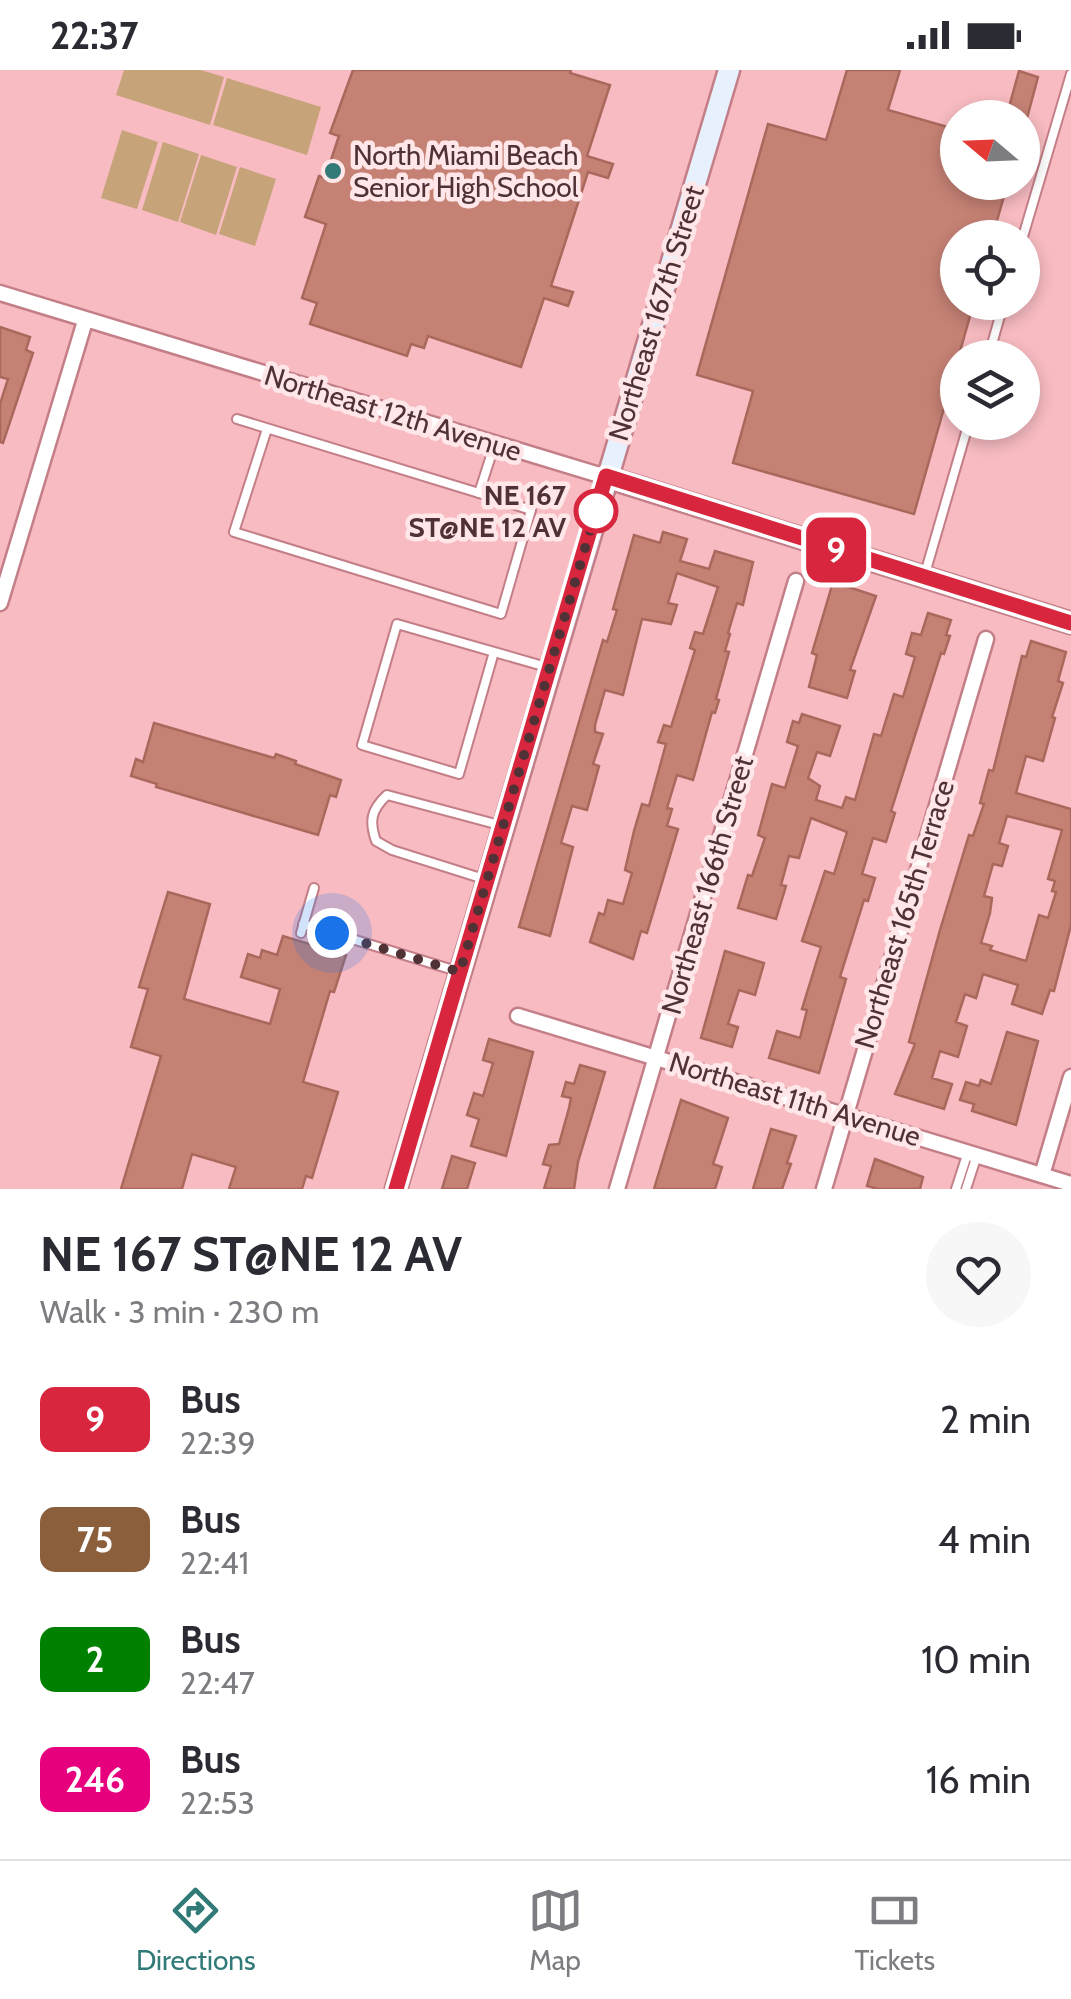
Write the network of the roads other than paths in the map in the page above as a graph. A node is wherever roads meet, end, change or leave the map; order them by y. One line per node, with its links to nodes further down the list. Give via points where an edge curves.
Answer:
1 (729, 70): 10 (street, Northeast 167th Street)
2 (1071, 74): 3 (lane)
3 (1028, 220)
4 (0, 293): 5 (street, Northeast 12th Avenue)
5 (85, 320): 9 (street, Northeast 12th Avenue); 14 (street)
6 (236, 419): 7 (lane)
7 (267, 430): 11 (lane); 11 (lane, via 234,532 501,614 531,510)
8 (964, 440): 12 (lane)
9 (494, 443): 10 (street, Northeast 12th Avenue); 11 (lane)
10 (606, 476): 12 (street, Northeast 12th Avenue); 18 (street, Northeast 167th Street)
11 (479, 493)
12 (923, 578): 15 (street, Northeast 12th Avenue)
13 (796, 581): 24 (street, Northeast 166th Street)
14 (0, 603)
15 (1071, 623)
16 (986, 639): 26 (street, Northeast 165th Terrace)
17 (494, 652): 17 (lane, via 398,624 362,746 459,774); 18 (lane)
18 (550, 668): 19 (street, Northeast 167th Street)
19 (503, 826): 20 (street, Northeast 167th Street); 20 (lane, via 387,795 375,807 370,824 376,841)
20 (487, 880): 22 (street, Northeast 167th Street)
21 (314, 888): 22 (lane, via 302,929)
22 (460, 972): 30 (street, Northeast 167th Street)
23 (518, 1016): 24 (street, Northeast 11th Avenue)
24 (656, 1057): 26 (street, Northeast 11th Avenue); 31 (street, Northeast 166th Street)
25 (1071, 1077): 28 (street)
26 (846, 1113): 27 (street, Northeast 11th Avenue); 32 (street, Northeast 165th Terrace)
27 (972, 1154): 28 (street, Northeast 11th Avenue); 33 (lane); 34 (lane)
28 (1042, 1175): 29 (street, Northeast 11th Avenue)
29 (1071, 1184)
30 (396, 1189)
31 (618, 1189)
32 (824, 1189)
33 (956, 1189)
34 (966, 1189)

